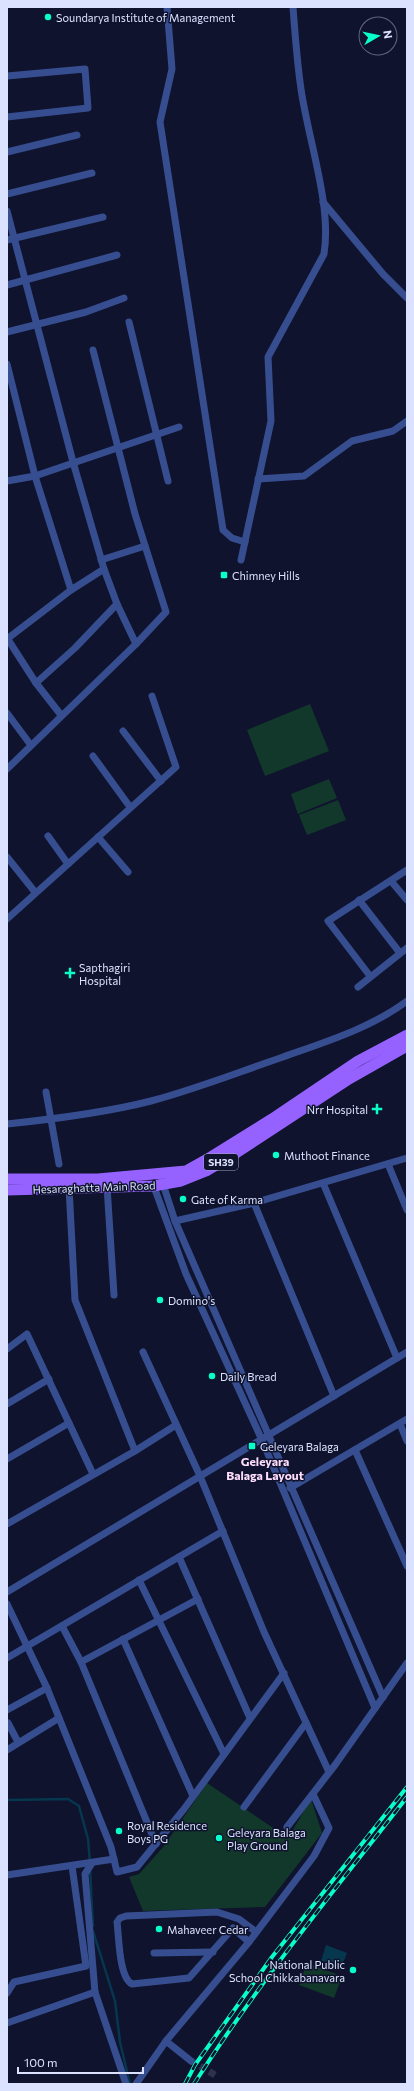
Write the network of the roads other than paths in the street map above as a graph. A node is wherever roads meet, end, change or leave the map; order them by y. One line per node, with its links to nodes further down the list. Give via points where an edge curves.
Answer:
1 (166, 7): 32 (street, via 172,69 160,122 222,530 232,538)
2 (293, 7): 9 (street, via 300,89)
3 (7, 76): 4 (street, via 85,69 88,108)
4 (7, 117)
5 (77, 135): 6 (street)
6 (7, 152)
7 (92, 173): 8 (street)
8 (7, 194)
9 (323, 202): 17 (street, via 383,274); 29 (street, via 324,254 268,357 271,421)
10 (7, 211): 12 (street)
11 (103, 217): 12 (street)
12 (11, 239): 14 (street)
13 (117, 255): 14 (street)
14 (26, 280): 15 (street); 19 (street)
15 (7, 285)
16 (124, 298): 19 (street, via 86,312)
17 (407, 298)
18 (129, 322): 25 (street)
19 (38, 324): 20 (street); 27 (street)
20 (7, 332)
21 (93, 350): 26 (street)
22 (7, 364): 28 (street)
23 (407, 421): 29 (street, via 393,431 352,441 304,476)
24 (179, 427): 25 (street)
25 (158, 434): 26 (street); 31 (street)
26 (118, 448): 27 (street); 33 (street)
27 (73, 462): 28 (street); 34 (street)
28 (35, 476): 30 (street); 37 (street)
29 (258, 479): 32 (street)
30 (7, 481)
31 (168, 481)
32 (244, 542): 35 (street)
33 (145, 546): 34 (street); 40 (street, via 166,612)
34 (101, 560): 36 (street)
35 (241, 560)
36 (104, 569): 37 (street); 38 (street)
37 (71, 590): 39 (street)
38 (117, 604): 40 (street); 41 (street, via 75,648)
39 (7, 638): 41 (street)
40 (136, 644): 44 (street)
41 (36, 683): 44 (street)
42 (152, 696): 49 (street, via 177,765)
43 (7, 713): 46 (street)
44 (61, 715): 46 (street)
45 (122, 731): 49 (street)
46 (30, 744): 48 (street)
47 (93, 756): 50 (street)
48 (7, 769)
49 (161, 781): 50 (street)
50 (130, 807): 52 (street)
51 (48, 836): 54 (street)
52 (98, 837): 54 (street); 56 (street)
53 (7, 857): 58 (street)
54 (68, 864): 58 (street)
55 (407, 870): 57 (street)
56 (128, 872)
57 (391, 880): 59 (street); 60 (street)
58 (35, 892): 61 (street)
59 (359, 900): 63 (street); 64 (street, via 328,921)
60 (407, 900)
61 (7, 919)
62 (407, 948): 63 (street)
63 (400, 953): 64 (street)
64 (370, 976): 65 (street)
65 (358, 987)
66 (407, 1001): 70 (street, via 370,1023 325,1042 180,1092 150,1101)
67 (407, 1036): 76 (main road, Hesaraghatta Main Road, via 358,1061 211,1158 186,1171)
68 (407, 1046): 76 (main road, Hesaraghatta Main Road / SH39, via 349,1078 226,1159 181,1181)
69 (46, 1092): 70 (street)
70 (52, 1119): 71 (street); 73 (street)
71 (7, 1124)
72 (407, 1158): 74 (street)
73 (59, 1164)
74 (388, 1164): 77 (street); 82 (street)
75 (7, 1179): 76 (main road, Hesaraghatta Main Road)
76 (157, 1180): 78 (main road, Hesaraghatta Main Road / SH39); 83 (street); 96 (street, via 186,1274)
77 (323, 1183): 81 (street); 88 (street)
78 (107, 1186): 79 (main road, Hesaraghatta Main Road / SH39); 84 (street)
79 (69, 1187): 80 (main road, Hesaraghatta Main Road / SH39); 99 (street, via 75,1300)
80 (7, 1190)
81 (254, 1203): 83 (street); 90 (street)
82 (407, 1210)
83 (175, 1221): 96 (street)
84 (114, 1295)
85 (7, 1349): 89 (street, via 27,1334)
86 (144, 1352): 95 (street)
87 (407, 1352): 88 (street)
88 (397, 1358): 90 (street)
89 (48, 1379): 91 (street); 93 (street)
90 (334, 1396): 96 (street)
91 (7, 1404)
92 (407, 1420): 94 (street)
93 (69, 1423): 100 (street); 101 (street)
94 (400, 1424): 97 (street); 98 (street)
95 (176, 1425): 99 (street); 102 (street)
96 (265, 1438): 102 (street); 103 (street); 122 (street)
97 (407, 1440)
98 (356, 1450): 103 (street); 107 (street)
99 (135, 1451): 101 (street)
100 (7, 1459)
101 (93, 1474): 104 (street)
102 (200, 1476): 105 (street); 109 (street)
103 (290, 1488): 121 (street)
104 (7, 1524)
105 (223, 1531): 106 (street); 119 (street)
106 (179, 1557): 108 (street); 110 (street)
107 (407, 1566)
108 (139, 1580): 112 (street); 113 (street)
109 (7, 1592)
110 (198, 1599): 112 (street); 125 (street)
111 (7, 1604): 115 (street)
112 (158, 1620): 114 (street); 130 (street)
113 (62, 1626): 115 (street); 117 (street)
114 (123, 1639): 117 (street); 133 (street)
115 (27, 1646): 116 (street); 120 (street)
116 (7, 1658)
117 (81, 1662): 136 (street)
118 (407, 1663): 121 (street)
119 (284, 1673): 125 (street); 126 (street)
120 (47, 1688): 123 (street); 124 (street)
121 (383, 1697): 122 (street)
122 (375, 1708): 131 (street)
123 (7, 1710)
124 (59, 1718): 128 (street); 137 (street)
125 (250, 1718): 130 (street)
126 (306, 1722): 131 (street); 134 (street)
127 (8, 1723): 128 (street)
128 (18, 1742): 129 (street)
129 (7, 1750)
130 (224, 1754): 133 (street)
131 (329, 1772): 132 (street)
132 (313, 1794): 135 (street); 143 (street, via 329,1828 314,1856)
133 (192, 1796): 136 (street)
134 (244, 1807)
135 (288, 1827)
136 (156, 1844): 137 (street, via 137,1867 117,1872)
137 (114, 1859): 138 (street)
138 (92, 1862): 139 (street); 147 (street, via 85,1874)
139 (72, 1866): 140 (street); 148 (street, via 86,1966 14,1982)
140 (7, 1875)
141 (239, 1919): 142 (street); 143 (street); 145 (street, via 217,1912 126,1916 117,1922 123,1973 127,1982 132,1984 185,1979 192,1976)
142 (233, 1928): 144 (street); 145 (street)
143 (256, 1932): 144 (street)
144 (249, 1942): 150 (street)
145 (213, 1952): 146 (street)
146 (154, 1953)
147 (95, 1992): 149 (street); 152 (street)
148 (7, 1993)
149 (7, 2023)
150 (166, 2041): 151 (street); 153 (street)
151 (191, 2061)
152 (126, 2084)
153 (136, 2084)

